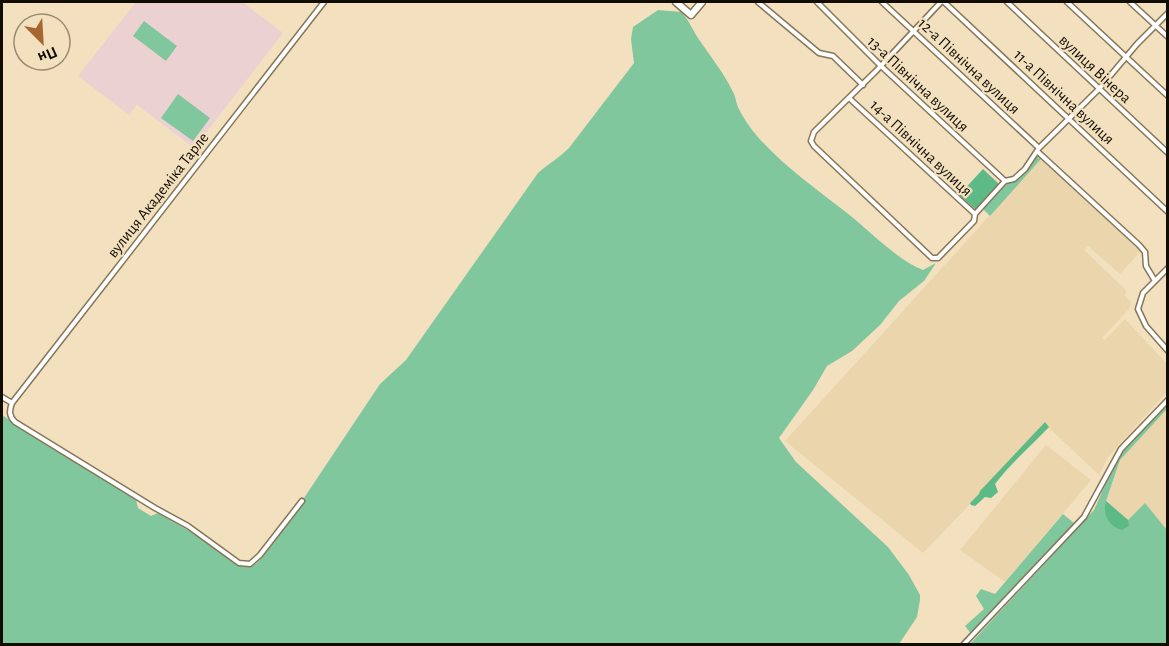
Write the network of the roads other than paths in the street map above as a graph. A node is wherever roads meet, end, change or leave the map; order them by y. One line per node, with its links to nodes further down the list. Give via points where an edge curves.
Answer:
1 (324, 2): 32 (street, вулиця Академіка Тарле)
2 (676, 2): 3 (street, via 691,15)
3 (702, 2)
4 (758, 2): 17 (street, 14-а Північна вулиця, via 819,53 833,56)
5 (817, 2): 16 (street, 13-а Північна вулиця)
6 (882, 2): 13 (street, 12-а Північна вулиця)
7 (942, 2): 13 (street); 21 (street, 11-а Північна вулиця)
8 (1007, 2): 18 (street, вулиця Вінера)
9 (1067, 2): 15 (street)
10 (1130, 2): 12 (street)
11 (1167, 13): 12 (street)
12 (1155, 25): 14 (street); 15 (street)
13 (914, 31): 16 (street); 22 (street, 12-а Північна вулиця)
14 (1167, 37)
15 (1127, 57): 18 (street); 19 (street)
16 (881, 66): 17 (street); 24 (street, 13-а Північна вулиця)
17 (863, 85): 20 (street)
18 (1099, 88): 21 (street); 23 (street, вулиця Вінера)
19 (1167, 96)
20 (849, 98): 26 (street, 14-а Північна вулиця); 26 (street, via 814,132 812,144 925,251 936,259 975,221)
21 (1069, 117): 22 (street); 25 (street, 11-а Північна вулиця)
22 (1038, 150): 24 (street, via 1019,175); 28 (street, 12-а Північна вулиця, via 1139,245)
23 (1167, 153)
24 (1005, 182): 26 (street)
25 (1167, 212)
26 (976, 215)
27 (1167, 268): 28 (street)
28 (1155, 280): 29 (street, via 1143,293 1138,309 1146,326)
29 (1167, 351)
30 (2, 397): 32 (street)
31 (1167, 400): 34 (street, via 1121,449 1084,517)
32 (12, 403): 33 (street, via 10,414 15,422 188,526 239,563 250,564 260,555)
33 (302, 501)
34 (964, 645)

